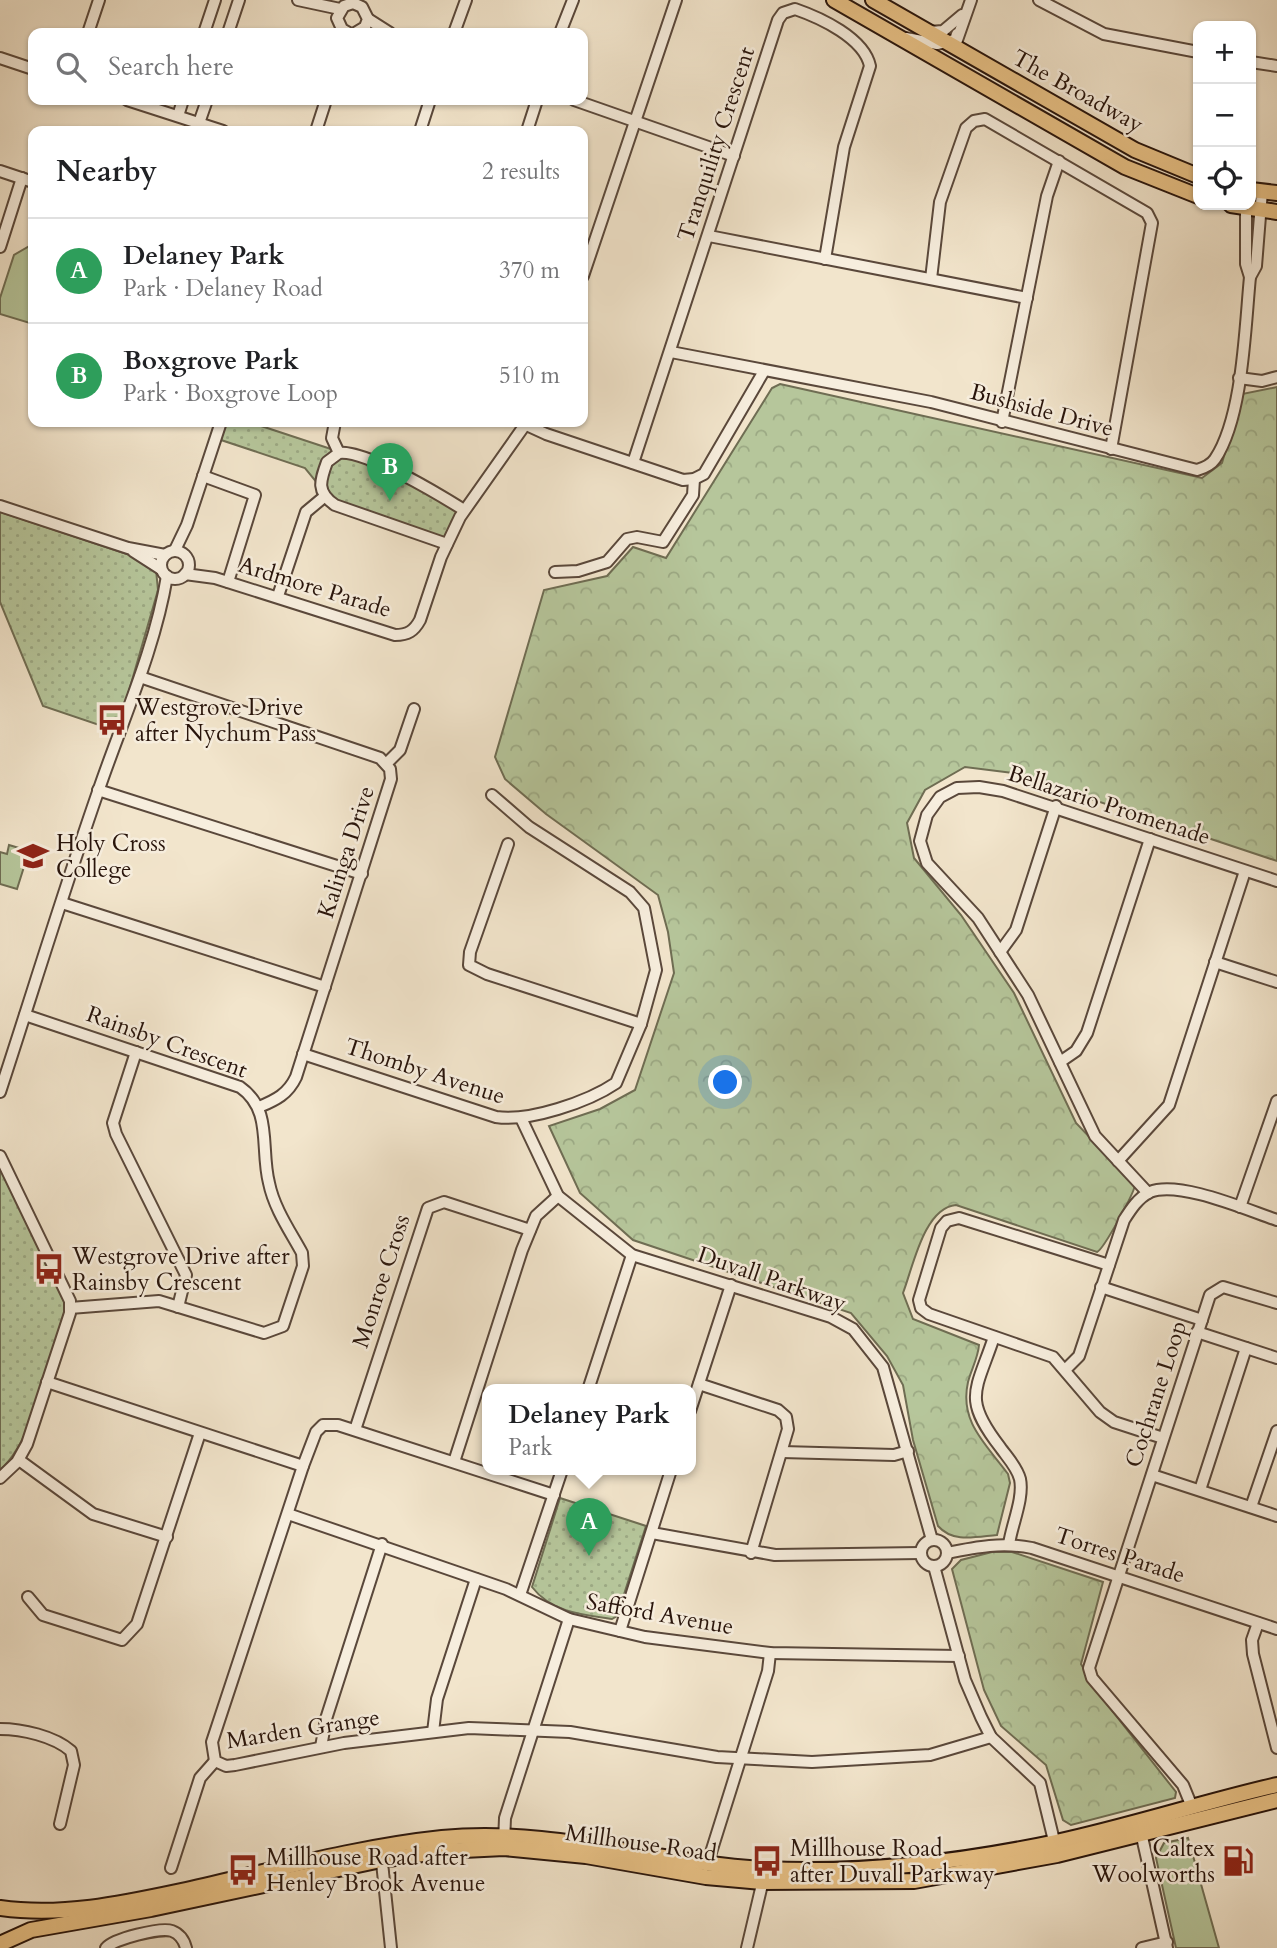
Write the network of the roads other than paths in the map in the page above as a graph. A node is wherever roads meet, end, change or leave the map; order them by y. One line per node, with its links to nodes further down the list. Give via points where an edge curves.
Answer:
1 (99, 0): 15 (street)
2 (215, 0): 16 (street)
3 (239, 0): 17 (street)
4 (467, 0): 20 (street)
5 (573, 0): 21 (street)
6 (676, 0): 38 (street)
7 (834, 0): 22 (main road, The Broadway)
8 (873, 0): 23 (main road, The Broadway)
9 (971, 0): 23 (street)
10 (1039, 0): 24 (street, via 1104,34)
11 (304, 2): 13 (street); 18 (street)
12 (363, 3): 13 (street); 14 (street)
13 (346, 4): 19 (street)
14 (363, 26)
15 (90, 28)
16 (206, 28)
17 (230, 28)
18 (342, 28)
19 (343, 28)
20 (456, 28)
21 (562, 28)
22 (897, 37): 23 (street); 37 (main road, The Broadway)
23 (943, 37): 37 (main road, The Broadway, via 947,52 1023,96 1034,106); 47 (main road, The Broadway, via 1135,150)
24 (1193, 51)
25 (0, 58): 28 (street)
26 (1256, 63): 27 (street)
27 (1277, 66)
28 (28, 67)
29 (143, 105): 36 (street)
30 (181, 105): 36 (street)
31 (205, 105): 39 (street)
32 (324, 105): 41 (street)
33 (428, 105): 42 (street)
34 (535, 105): 43 (street)
35 (588, 105): 38 (street)
36 (177, 116): 39 (street)
37 (1036, 116): 50 (main road, The Broadway, via 1125,167)
38 (635, 122): 44 (street); 58 (street)
39 (199, 123): 40 (street)
40 (208, 126)
41 (318, 126)
42 (422, 126)
43 (529, 126)
44 (734, 156): 55 (street, Tranquility Crescent); 57 (street, Tranquility Crescent, via 783,13 795,9 808,13 867,52 870,66 844,148)
45 (1059, 161): 60 (street, via 985,119 966,128 940,202); 61 (street); 71 (street, via 1135,204 1152,223)
46 (0, 171): 48 (street)
47 (1193, 174)
48 (28, 180): 56 (street)
49 (1263, 191): 53 (street, Bushside Drive)
50 (1193, 194)
51 (1241, 210): 59 (street, Bushside Drive)
52 (1256, 210): 53 (main road)
53 (1260, 211): 54 (main road); 59 (street, Bushside Drive, via 1256,266)
54 (1277, 212)
55 (709, 236): 57 (street); 62 (street, Tranquility Crescent)
56 (0, 247)
57 (825, 259): 60 (street)
58 (588, 261)
59 (1250, 277): 65 (street, Bushside Drive)
60 (931, 279): 61 (street)
61 (1027, 298): 66 (street)
62 (671, 352): 63 (street, Bushside Drive); 73 (street, Tranquility Crescent)
63 (764, 371): 66 (street, Bushside Drive, via 930,402); 75 (street, via 704,474)
64 (1277, 377): 65 (street, via 1262,381)
65 (1239, 378): 71 (street, Bushside Drive, via 1224,440 1210,465 1190,470)
66 (1002, 422): 71 (street, Bushside Drive)
67 (219, 427): 74 (street)
68 (334, 427): 72 (street, via 332,438)
69 (521, 427): 78 (street, Ardmore Parade)
70 (532, 427): 73 (street)
71 (1111, 449)
72 (340, 453): 76 (street, via 327,461 320,479); 78 (street, via 357,455 406,477)
73 (633, 463): 75 (street, via 683,480)
74 (203, 476): 80 (street); 82 (street, via 256,495)
75 (694, 479): 81 (street, via 693,495 663,542 627,539 607,562)
76 (324, 498): 79 (street); 83 (street, via 306,512)
77 (0, 506): 80 (street, Ardmore Parade)
78 (464, 510): 79 (street, Ardmore Parade)
79 (447, 544): 83 (street, Ardmore Parade, via 420,620 406,635)
80 (175, 565): 82 (street, Ardmore Parade); 84 (street)
81 (555, 572)
82 (228, 582): 83 (street, Ardmore Parade)
83 (278, 596)
84 (139, 677): 86 (street, Kalinga Drive); 87 (street)
85 (414, 709): 86 (street, via 400,750)
86 (387, 763): 93 (street, Kalinga Drive, via 391,779)
87 (98, 790): 93 (street); 95 (street)
88 (492, 795): 101 (street, Thomby Avenue, via 529,827 630,892 644,908 656,970)
89 (1056, 806): 90 (street, Bellazario Promenade); 96 (street, via 1016,930); 96 (street, Bellazario Promenade, via 1003,791 957,788 940,797 927,815 920,841 928,863 978,918)
90 (1150, 839): 92 (street, Bellazario Promenade); 104 (street, via 1087,1033 1076,1051)
91 (508, 844): 101 (street, via 469,965)
92 (1245, 871): 94 (street, Bellazario Promenade); 97 (street)
93 (362, 874): 99 (street, Kalinga Drive)
94 (1277, 880)
95 (62, 903): 99 (street); 100 (street)
96 (1000, 952): 104 (street, Bellazario Promenade, via 1028,995)
97 (1215, 962): 98 (street); 110 (street, via 1168,1105)
98 (1277, 982)
99 (325, 987): 103 (street, Kalinga Drive)
100 (25, 1015): 102 (street, Rainsby Crescent); 105 (street)
101 (640, 1024): 108 (street, Thomby Avenue, via 616,1083)
102 (136, 1052): 107 (street, Rainsby Crescent, via 240,1087); 121 (street, via 113,1123 186,1275)
103 (303, 1054): 107 (street, Kalinga Drive, via 291,1088); 108 (street, Thomby Avenue, via 496,1117)
104 (1060, 1062): 110 (street, Bellazario Promenade, via 1095,1136)
105 (0, 1092)
106 (1277, 1101): 113 (street)
107 (259, 1107): 121 (street, Rainsby Crescent, via 269,1185 302,1253 303,1266 283,1326 264,1333)
108 (521, 1118): 112 (street, Duvall Parkway)
109 (0, 1156): 122 (street, via 66,1288)
110 (1118, 1160): 111 (street, Bellazario Promenade)
111 (1149, 1193): 113 (street, via 1161,1189 1185,1192); 117 (street, via 1124,1220)
112 (558, 1196): 115 (street, via 536,1216); 116 (street, Duvall Parkway)
113 (1240, 1207): 114 (street)
114 (1277, 1220)
115 (530, 1230): 133 (street, Monroe Cross, via 444,1202 428,1208); 140 (street)
116 (632, 1255): 118 (street, Duvall Parkway); 130 (street)
117 (1109, 1265): 119 (street); 125 (street, via 966,1220 947,1221 919,1291 921,1308)
118 (732, 1285): 131 (street); 137 (street, Duvall Parkway, via 831,1317 853,1329 883,1367)
119 (1101, 1287): 123 (street); 128 (street, via 1079,1356)
120 (1277, 1303): 123 (street, Cochrane Loop, via 1223,1287 1210,1295)
121 (178, 1307): 122 (street, Rainsby Crescent, via 159,1301)
122 (70, 1308): 129 (street)
123 (1202, 1320): 124 (street, Cochrane Loop)
124 (1197, 1332): 126 (street); 136 (street, Cochrane Loop)
125 (994, 1337): 128 (street, via 1038,1350); 157 (street, via 975,1408 1020,1479)
126 (1246, 1348): 127 (street); 148 (street)
127 (1277, 1358)
128 (1066, 1369): 136 (street, via 1100,1412 1114,1422)
129 (47, 1382): 135 (street); 139 (street)
130 (590, 1384)
131 (699, 1384): 132 (street); 138 (street, via 778,1410 786,1417 788,1429)
132 (696, 1394)
133 (355, 1430): 140 (street, Marden Grange); 141 (street, Marden Grange, via 323,1425)
134 (1277, 1431): 150 (street)
135 (200, 1433): 141 (street); 154 (street)
136 (1163, 1438): 146 (street, Cochrane Loop)
137 (908, 1451): 138 (street, via 894,1455); 155 (street, Duvall Parkway)
138 (782, 1452): 158 (street)
139 (19, 1460): 147 (street); 154 (street, via 93,1514)
140 (454, 1462): 142 (street, Marden Grange)
141 (303, 1466): 151 (street, Marden Grange)
142 (482, 1471)
143 (493, 1475): 149 (street, Marden Grange)
144 (560, 1475): 149 (street)
145 (669, 1475): 153 (street)
146 (1152, 1475): 148 (street); 162 (street, Cochrane Loop)
147 (0, 1478)
148 (1200, 1490): 150 (street)
149 (554, 1495): 164 (street)
150 (1251, 1507): 152 (street)
151 (288, 1514): 156 (street, Safford Avenue); 179 (street, Marden Grange, via 212,1742)
152 (1277, 1516)
153 (652, 1533): 158 (street); 169 (street)
154 (167, 1537): 165 (street, via 137,1624 122,1640 43,1615)
155 (932, 1540): 159 (street, via 924,1544); 160 (street, via 943,1542)
156 (382, 1544): 163 (street, Safford Avenue); 176 (street)
157 (1009, 1544): 160 (street, Torres Parade); 162 (street, Torres Parade)
158 (751, 1553): 159 (street)
159 (921, 1553): 161 (street, via 926,1563)
160 (947, 1553): 161 (street, via 945,1561)
161 (934, 1566): 171 (street)
162 (1118, 1575): 167 (street, Torres Parade); 182 (street, Cochrane Loop, via 1089,1668 1091,1678 1182,1785)
163 (476, 1579): 164 (street, Safford Avenue); 173 (street, via 437,1699)
164 (520, 1595): 166 (street, Safford Avenue)
165 (28, 1597)
166 (569, 1619): 169 (street, Safford Avenue); 174 (street)
167 (1258, 1623): 168 (street, Torres Parade); 177 (street, via 1253,1654)
168 (1277, 1629)
169 (620, 1630): 170 (street, Safford Avenue, via 699,1646)
170 (770, 1653): 171 (street, Safford Avenue); 178 (street)
171 (959, 1656): 175 (street)
172 (0, 1729): 183 (street, via 26,1732 71,1751 74,1765)
173 (433, 1732): 174 (street, Marden Grange, via 469,1728); 176 (street, Marden Grange)
174 (532, 1733): 178 (street, Marden Grange, via 570,1732); 185 (street, via 505,1818)
175 (990, 1737): 178 (street, Marden Grange, via 930,1755 812,1762); 186 (street, via 1040,1783)
176 (321, 1747): 179 (street, Marden Grange, via 235,1765)
177 (1277, 1748)
178 (740, 1758): 188 (street)
179 (215, 1761): 189 (street, via 200,1778)
180 (1277, 1785): 182 (main road, Millhouse Road)
181 (1277, 1800): 184 (main road, Millhouse Road)
182 (1192, 1807): 184 (main road, Millhouse Road)
183 (60, 1824)
184 (1139, 1827): 186 (main road, Millhouse Road); 193 (street)
185 (504, 1841): 187 (main road, Millhouse Road, via 442,1838); 188 (main road, Millhouse Road, via 586,1842); 190 (main road, Millhouse Road, via 706,1877)
186 (1056, 1848): 190 (main road, Millhouse Road, via 914,1874)
187 (381, 1854): 191 (main road, Millhouse Road, via 60,1912); 192 (main road, Millhouse Road, via 151,1909 31,1930); 196 (street)
188 (708, 1862): 190 (main road, Millhouse Road)
189 (171, 1868)
190 (764, 1876): 197 (street)
191 (0, 1908)
192 (0, 1944)
193 (1167, 1945): 198 (street)
194 (106, 1948): 195 (street, via 115,1940 167,1930 179,1935)
195 (186, 1948)
196 (391, 1948)
197 (747, 1948)
198 (1142, 1948)

